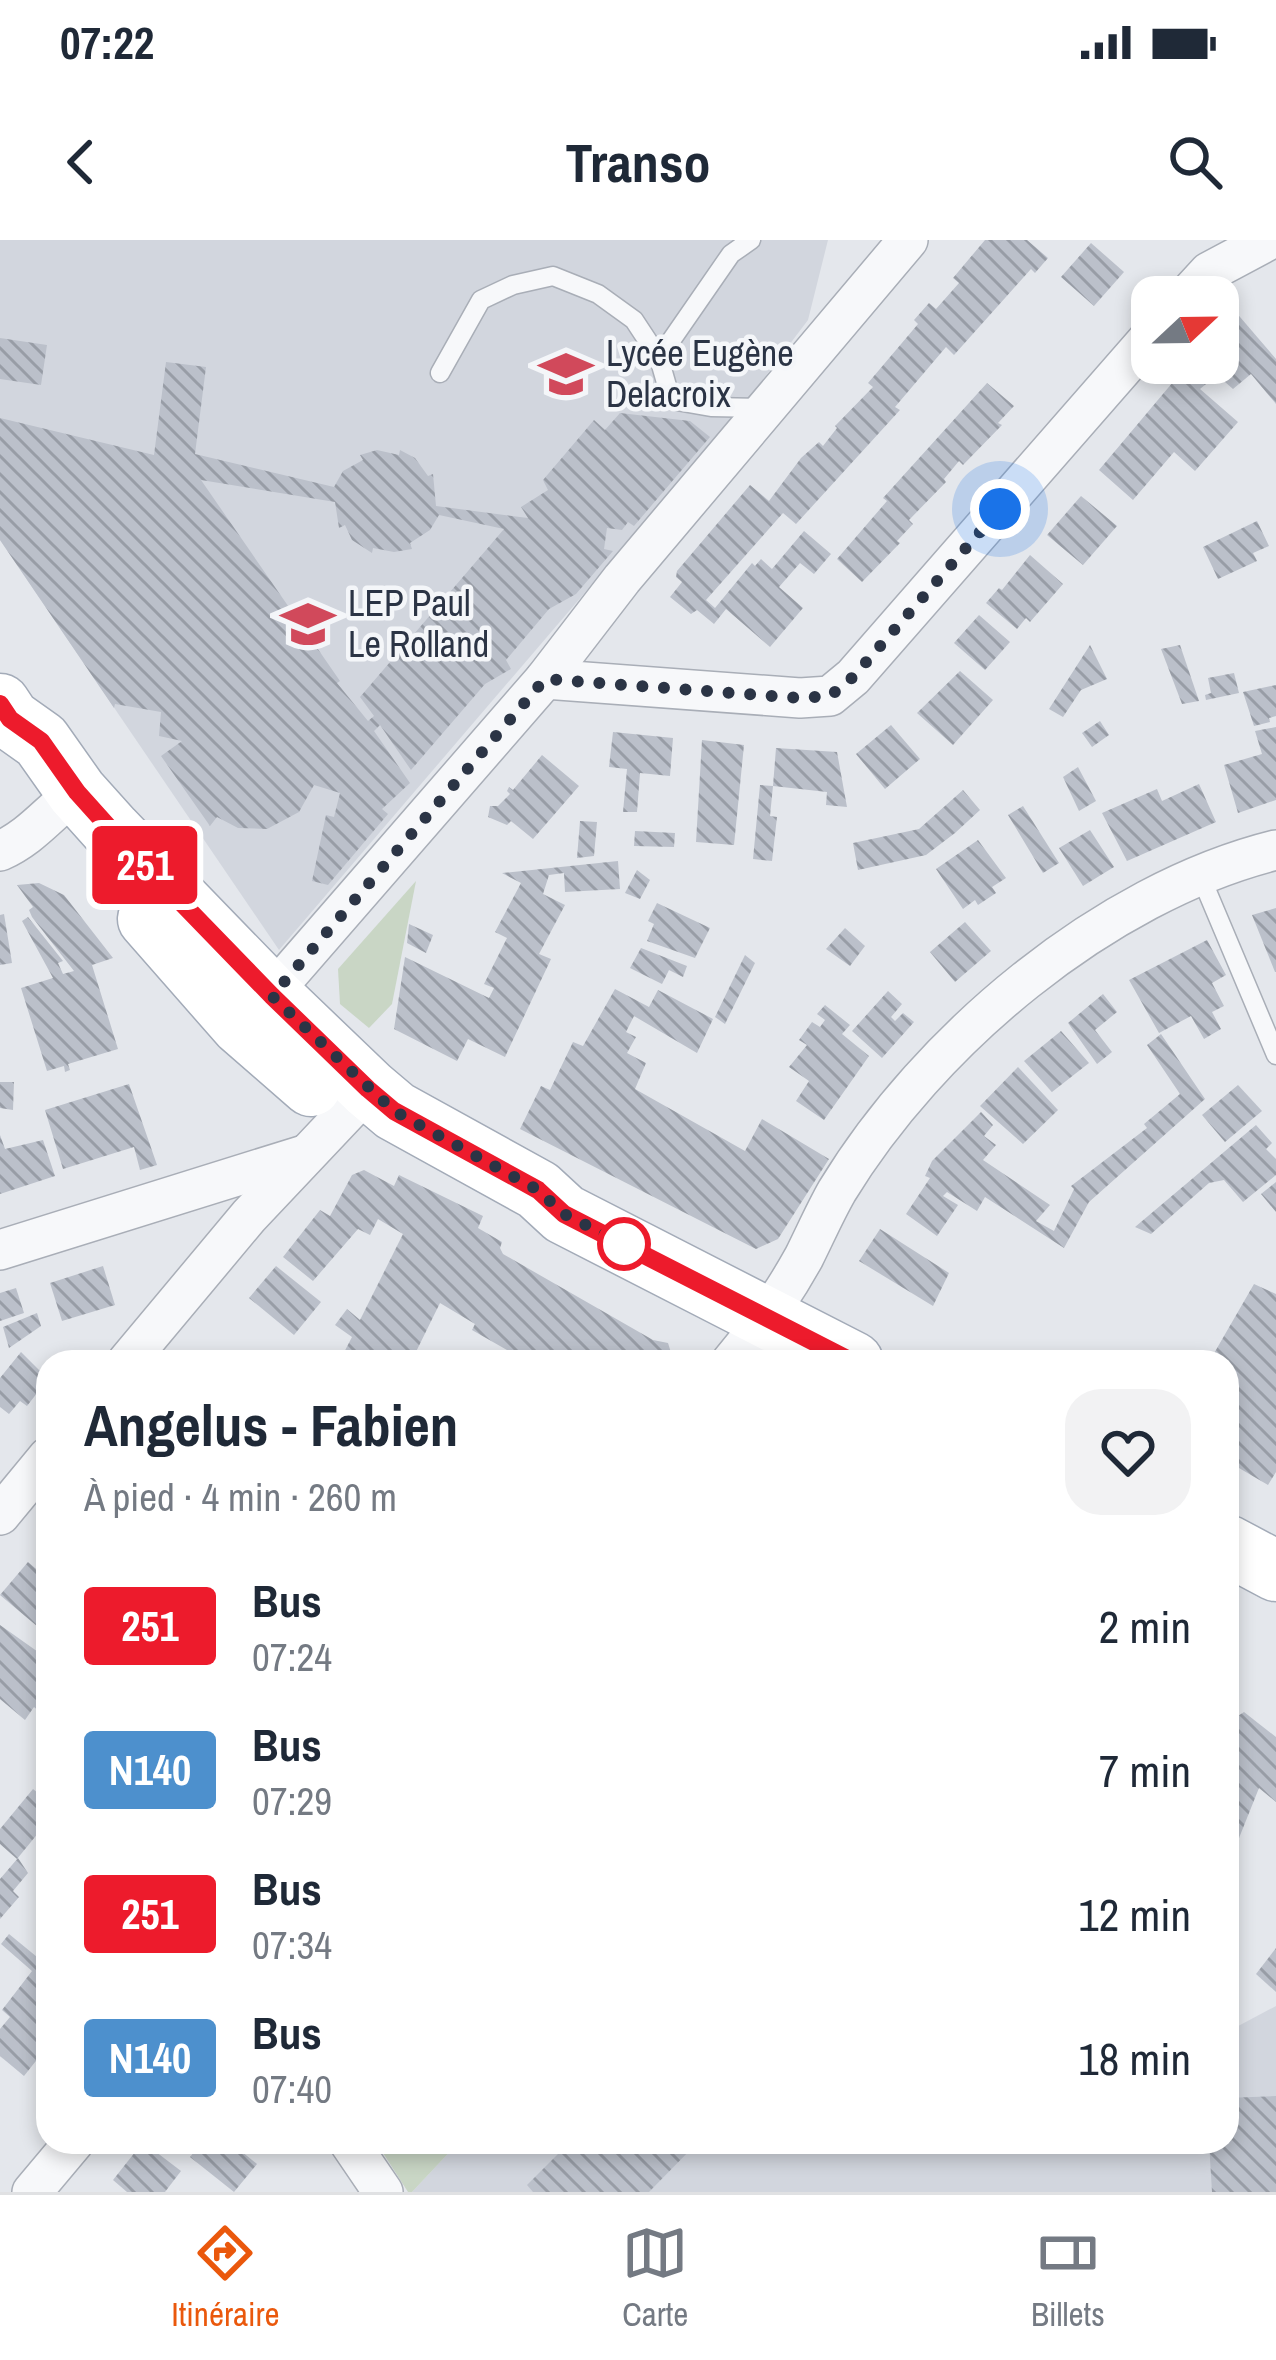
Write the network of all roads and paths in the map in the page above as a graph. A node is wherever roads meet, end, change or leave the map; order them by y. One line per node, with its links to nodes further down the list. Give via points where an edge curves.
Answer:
1 (751, 240): 5 (lane, via 731,254)
2 (908, 240): 8 (street)
3 (1268, 240): 4 (street)
4 (1205, 276)
5 (659, 358): 7 (lane, via 634,320 554,276 482,300); 8 (lane, via 671,400)
6 (1131, 359): 9 (street, via 830,696)
7 (440, 373)
8 (766, 408): 9 (street)
9 (545, 679): 15 (street)
10 (6, 723): 11 (main road, via 41,741)
11 (67, 800): 13 (street, via 27,838); 15 (main road)
12 (1276, 850): 14 (street)
13 (0, 851)
14 (1201, 877): 16 (lane); 19 (street, via 1084,939 1010,994 920,1079 836,1192)
15 (238, 1002): 17 (main road)
16 (1276, 1055)
17 (339, 1120): 18 (street); 19 (main road, via 394,1111 538,1190); 20 (street)
18 (0, 1250)
19 (749, 1341): 21 (main road)
20 (138, 1350)
21 (794, 1350)
22 (36, 1472): 23 (street)
23 (0, 1515)
24 (64, 2154): 25 (street)
25 (32, 2192)

